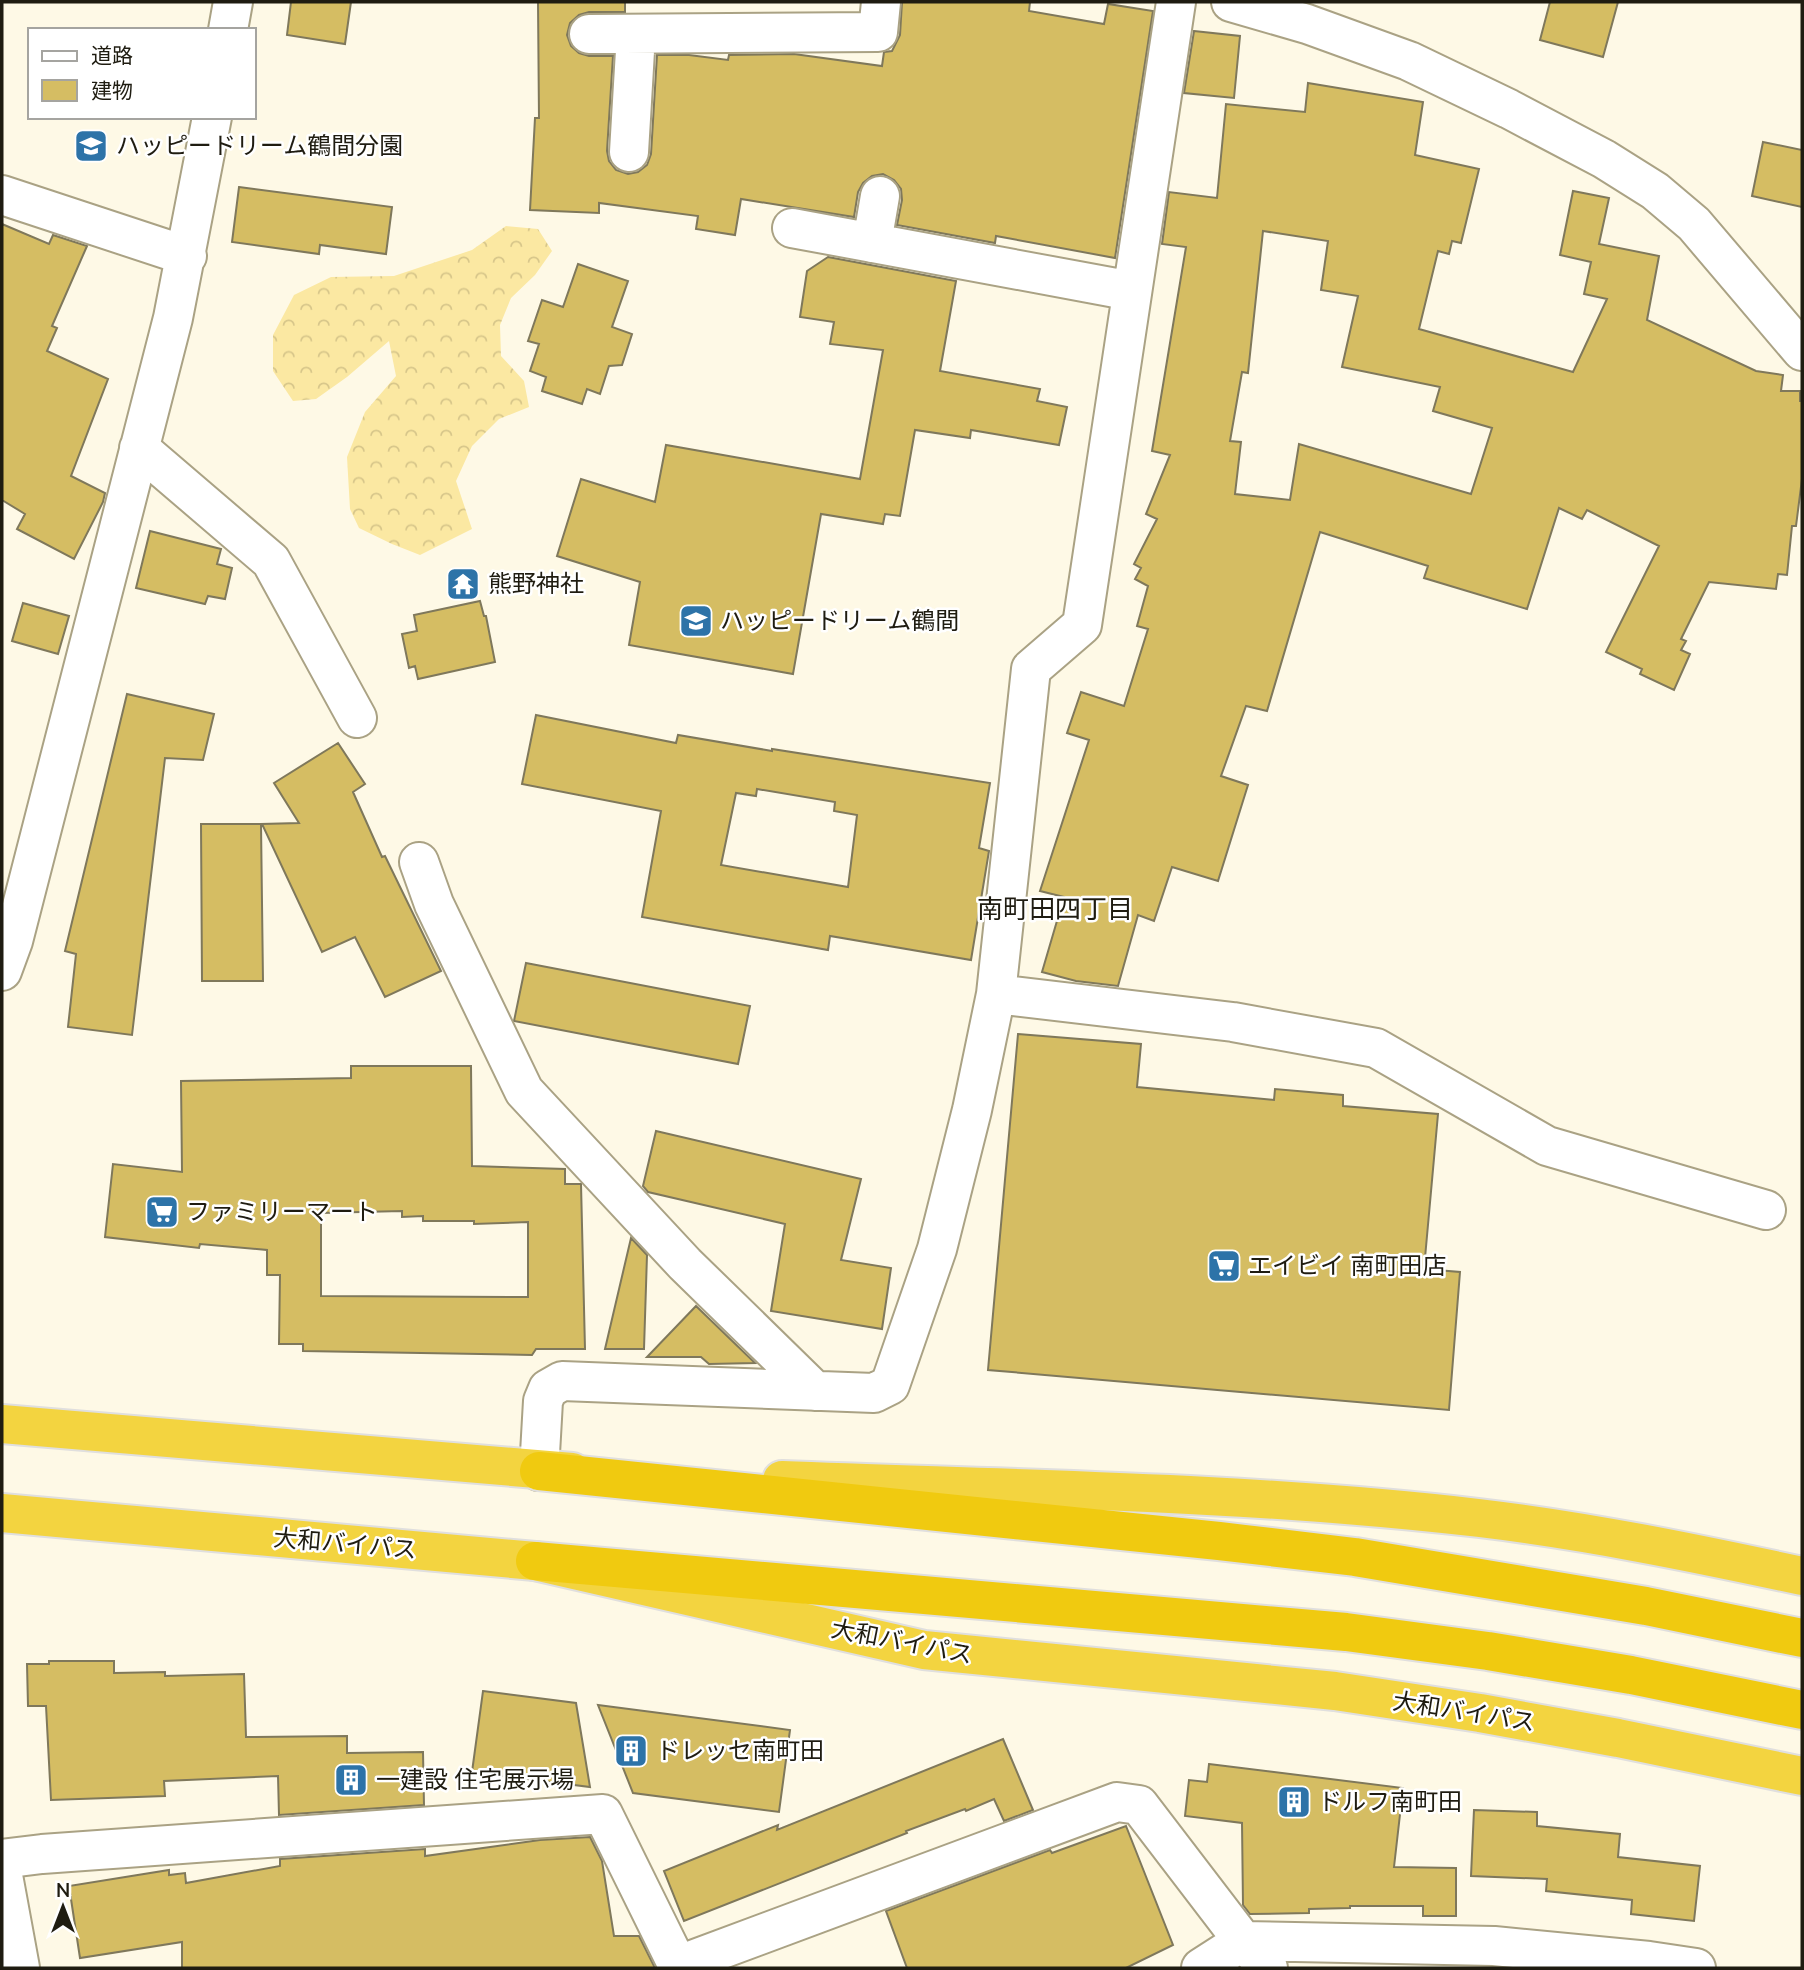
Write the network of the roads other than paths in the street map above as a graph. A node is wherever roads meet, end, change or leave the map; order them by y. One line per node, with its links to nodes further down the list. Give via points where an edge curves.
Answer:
1 (233, 2): 7 (street)
2 (881, 2): 6 (street, via 878,32)
3 (1176, 2): 17 (street)
4 (1231, 2): 5 (street)
5 (1308, 13): 18 (street, via 1569,141 1655,191 1694,224)
6 (705, 18): 9 (street)
7 (228, 28)
8 (589, 34): 9 (street)
9 (636, 34): 11 (street)
10 (212, 119): 16 (street)
11 (629, 152)
12 (2, 195): 16 (street)
13 (880, 197): 15 (street)
14 (792, 228): 15 (street)
15 (872, 243): 17 (street)
16 (187, 256): 19 (street)
17 (1132, 291): 23 (street, via 1082,625 1031,669)
18 (1802, 351)
19 (139, 448): 20 (street, via 271,561); 22 (street)
20 (357, 718)
21 (419, 862): 25 (street, via 434,904 524,1091 685,1264)
22 (2, 971)
23 (996, 994): 24 (street, via 1233,1022 1376,1048 1547,1146); 25 (street, via 937,1249 890,1385 874,1393)
24 (1766, 1210)
25 (815, 1391): 27 (street, via 562,1381 548,1389 543,1401)
26 (2, 1424): 27 (highway)
27 (539, 1471): 30 (highway, via 1220,1497 1384,1509 1506,1521 1658,1545); 31 (highway, via 1341,1555 1646,1606)
28 (2, 1513): 29 (highway, 大和バイパス)
29 (535, 1561): 32 (highway, via 1346,1632 1631,1675); 33 (highway, 大和バイパス, via 924,1650 1335,1691 1580,1731)
30 (1802, 1576)
31 (1802, 1638)
32 (1802, 1710)
33 (1802, 1776)
34 (2, 1859): 37 (street, via 603,1814)
35 (2, 1870): 38 (street)
36 (1243, 1941): 37 (street, via 1139,1805 1118,1802); 39 (street); 40 (street); 41 (street, via 1494,1946)
37 (679, 1967)
38 (20, 1968)
39 (1201, 1968)
40 (1268, 1968)
41 (1696, 1968)

